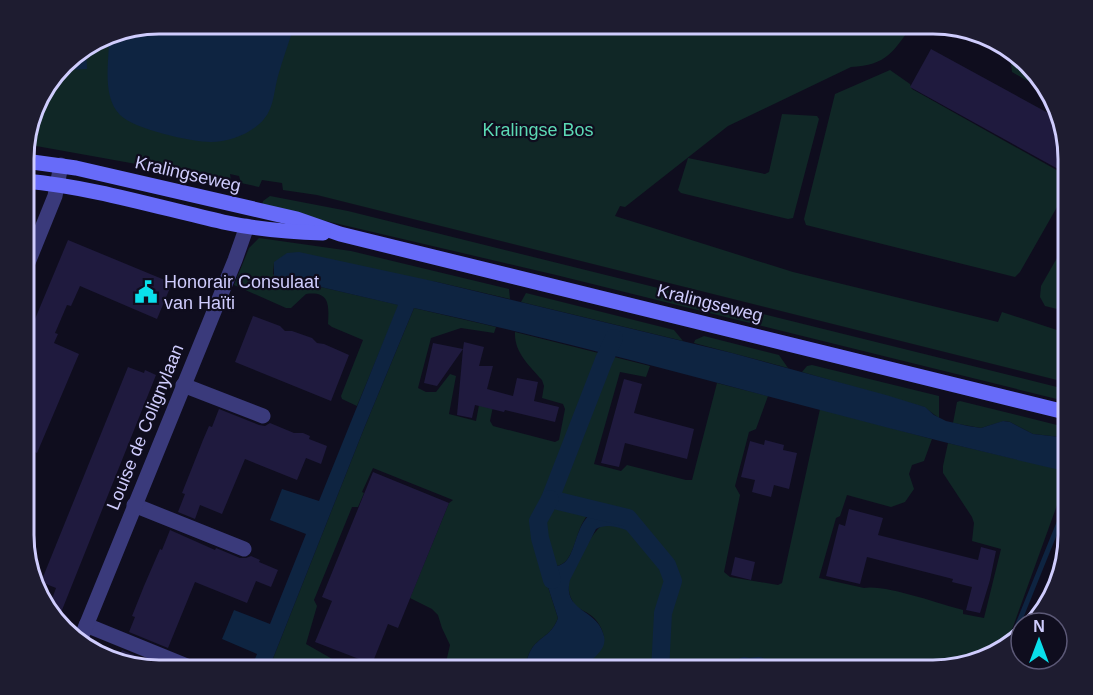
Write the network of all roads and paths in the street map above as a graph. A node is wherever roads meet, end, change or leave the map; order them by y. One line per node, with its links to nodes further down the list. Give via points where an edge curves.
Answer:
1 (34, 162): 2 (main road, Kralingseweg)
2 (61, 165): 4 (street); 5 (main road, Kralingseweg)
3 (34, 182): 4 (main road, Kralingseweg)
4 (58, 183): 6 (main road, Kralingseweg); 8 (street)
5 (250, 208): 6 (main road); 7 (main road, Kralingseweg)
6 (247, 226): 7 (main road, Kralingseweg); 9 (street, Louise de Colignylaan)
7 (340, 234): 10 (main road, Kralingseweg)
8 (34, 246)
9 (183, 386): 11 (street); 12 (street, Louise de Colignylaan)
10 (1058, 410)
11 (263, 416)
12 (134, 505): 13 (street); 14 (street, Louise de Colignylaan)
13 (244, 549)
14 (86, 625): 15 (street, Louise de Colignylaan); 16 (street)
15 (83, 635)
16 (172, 660)

